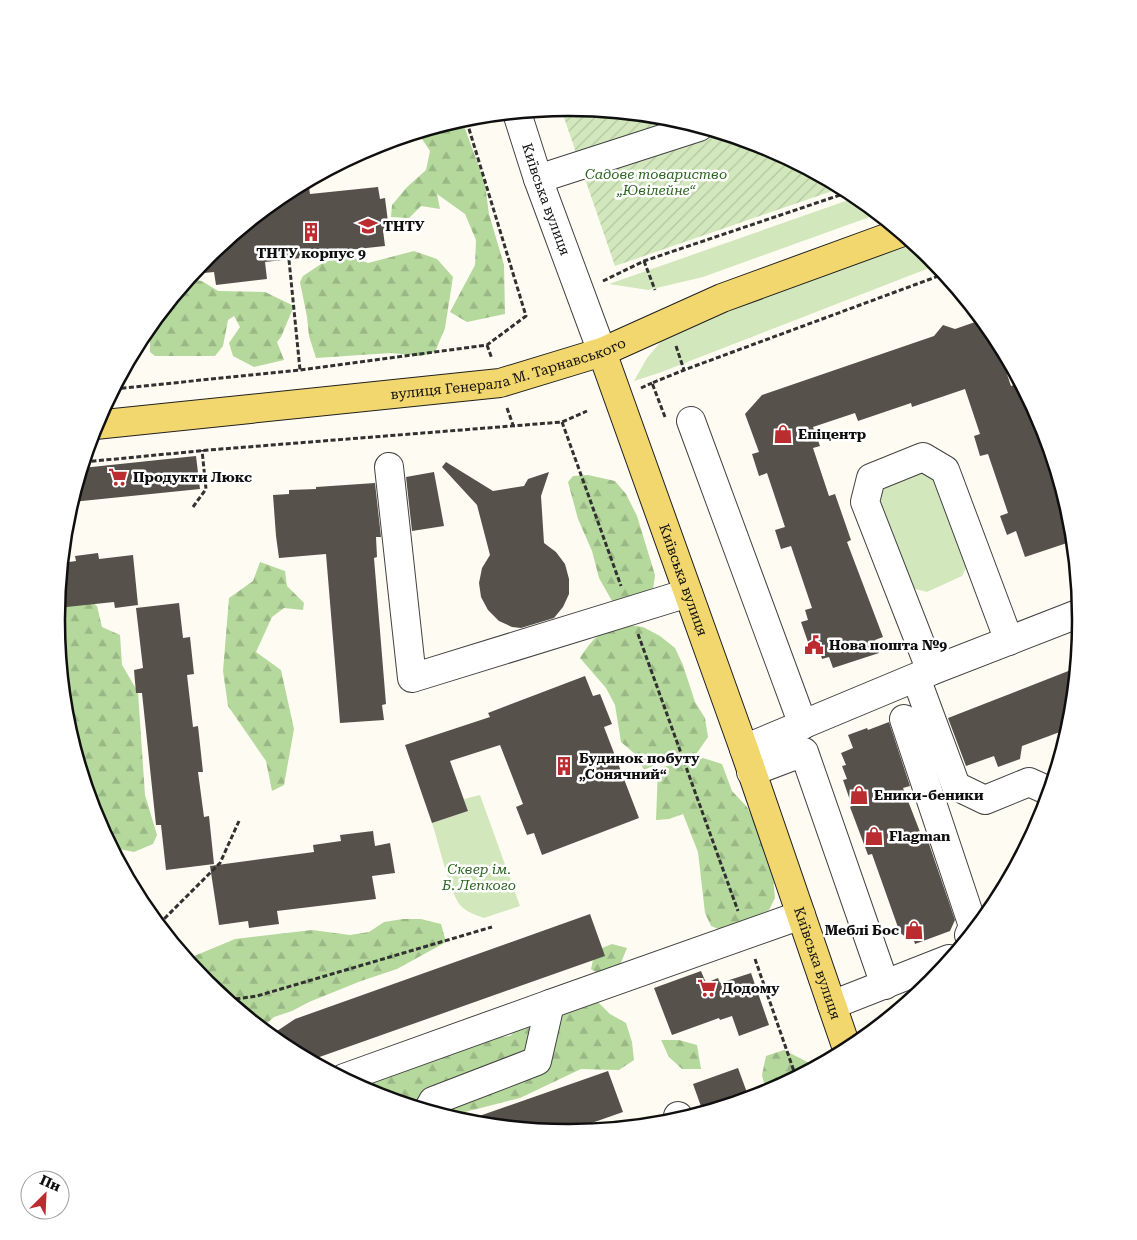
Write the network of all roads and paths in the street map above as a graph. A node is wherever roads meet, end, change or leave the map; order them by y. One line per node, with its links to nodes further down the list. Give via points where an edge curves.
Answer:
1 (518, 120): 4 (street, Київська вулиця)
2 (469, 126): 13 (path, via 526,316)
3 (687, 131): 4 (street)
4 (538, 179): 14 (street, Київська вулиця)
5 (839, 195): 8 (path)
6 (893, 236): 14 (main road, вулиця Генерала М. Тарнавського, via 722,298)
7 (289, 260): 16 (path)
8 (644, 261): 10 (path); 11 (path)
9 (937, 277): 17 (path)
10 (600, 282)
11 (655, 290)
12 (675, 344): 17 (path)
13 (487, 345): 15 (path); 16 (path)
14 (602, 352): 21 (main road, вулиця Генерала М. Тарнавського, via 500,383); 29 (main road, Київська вулиця)
15 (492, 361)
16 (300, 370): 18 (path)
17 (684, 370): 22 (path, via 652,383)
18 (122, 388)
19 (507, 407): 24 (path)
20 (587, 410): 23 (path)
21 (106, 421)
22 (678, 421): 35 (street)
23 (562, 422): 24 (path); 30 (path)
24 (513, 425): 25 (path)
25 (202, 450): 26 (path); 28 (path, via 206,489)
26 (91, 461)
27 (389, 467): 30 (street, via 412,678)
28 (193, 507)
29 (688, 593): 30 (street); 36 (main road, Київська вулиця)
30 (630, 612): 43 (path)
31 (1072, 616): 32 (street)
32 (1009, 641): 33 (street); 33 (street, via 945,470 923,457 871,478 865,502)
33 (924, 674): 35 (street); 37 (street, via 956,786 985,800 1029,782)
34 (904, 719): 41 (street)
35 (803, 725): 36 (street)
36 (747, 760): 39 (main road, Київська вулиця); 45 (street, via 804,752)
37 (1043, 788)
38 (239, 821): 40 (path, via 220,863)
39 (801, 914): 43 (street); 48 (main road, Київська вулиця)
40 (164, 919)
41 (972, 922)
42 (492, 928): 46 (path, via 257,996)
43 (746, 934): 47 (street); 50 (path)
44 (935, 965): 45 (street)
45 (885, 985): 48 (street)
46 (237, 999)
47 (550, 1004): 51 (street); 52 (street, via 537,1061)
48 (832, 1005): 49 (main road, Київська вулиця)
49 (844, 1041)
50 (794, 1070)
51 (353, 1075)
52 (431, 1104)

